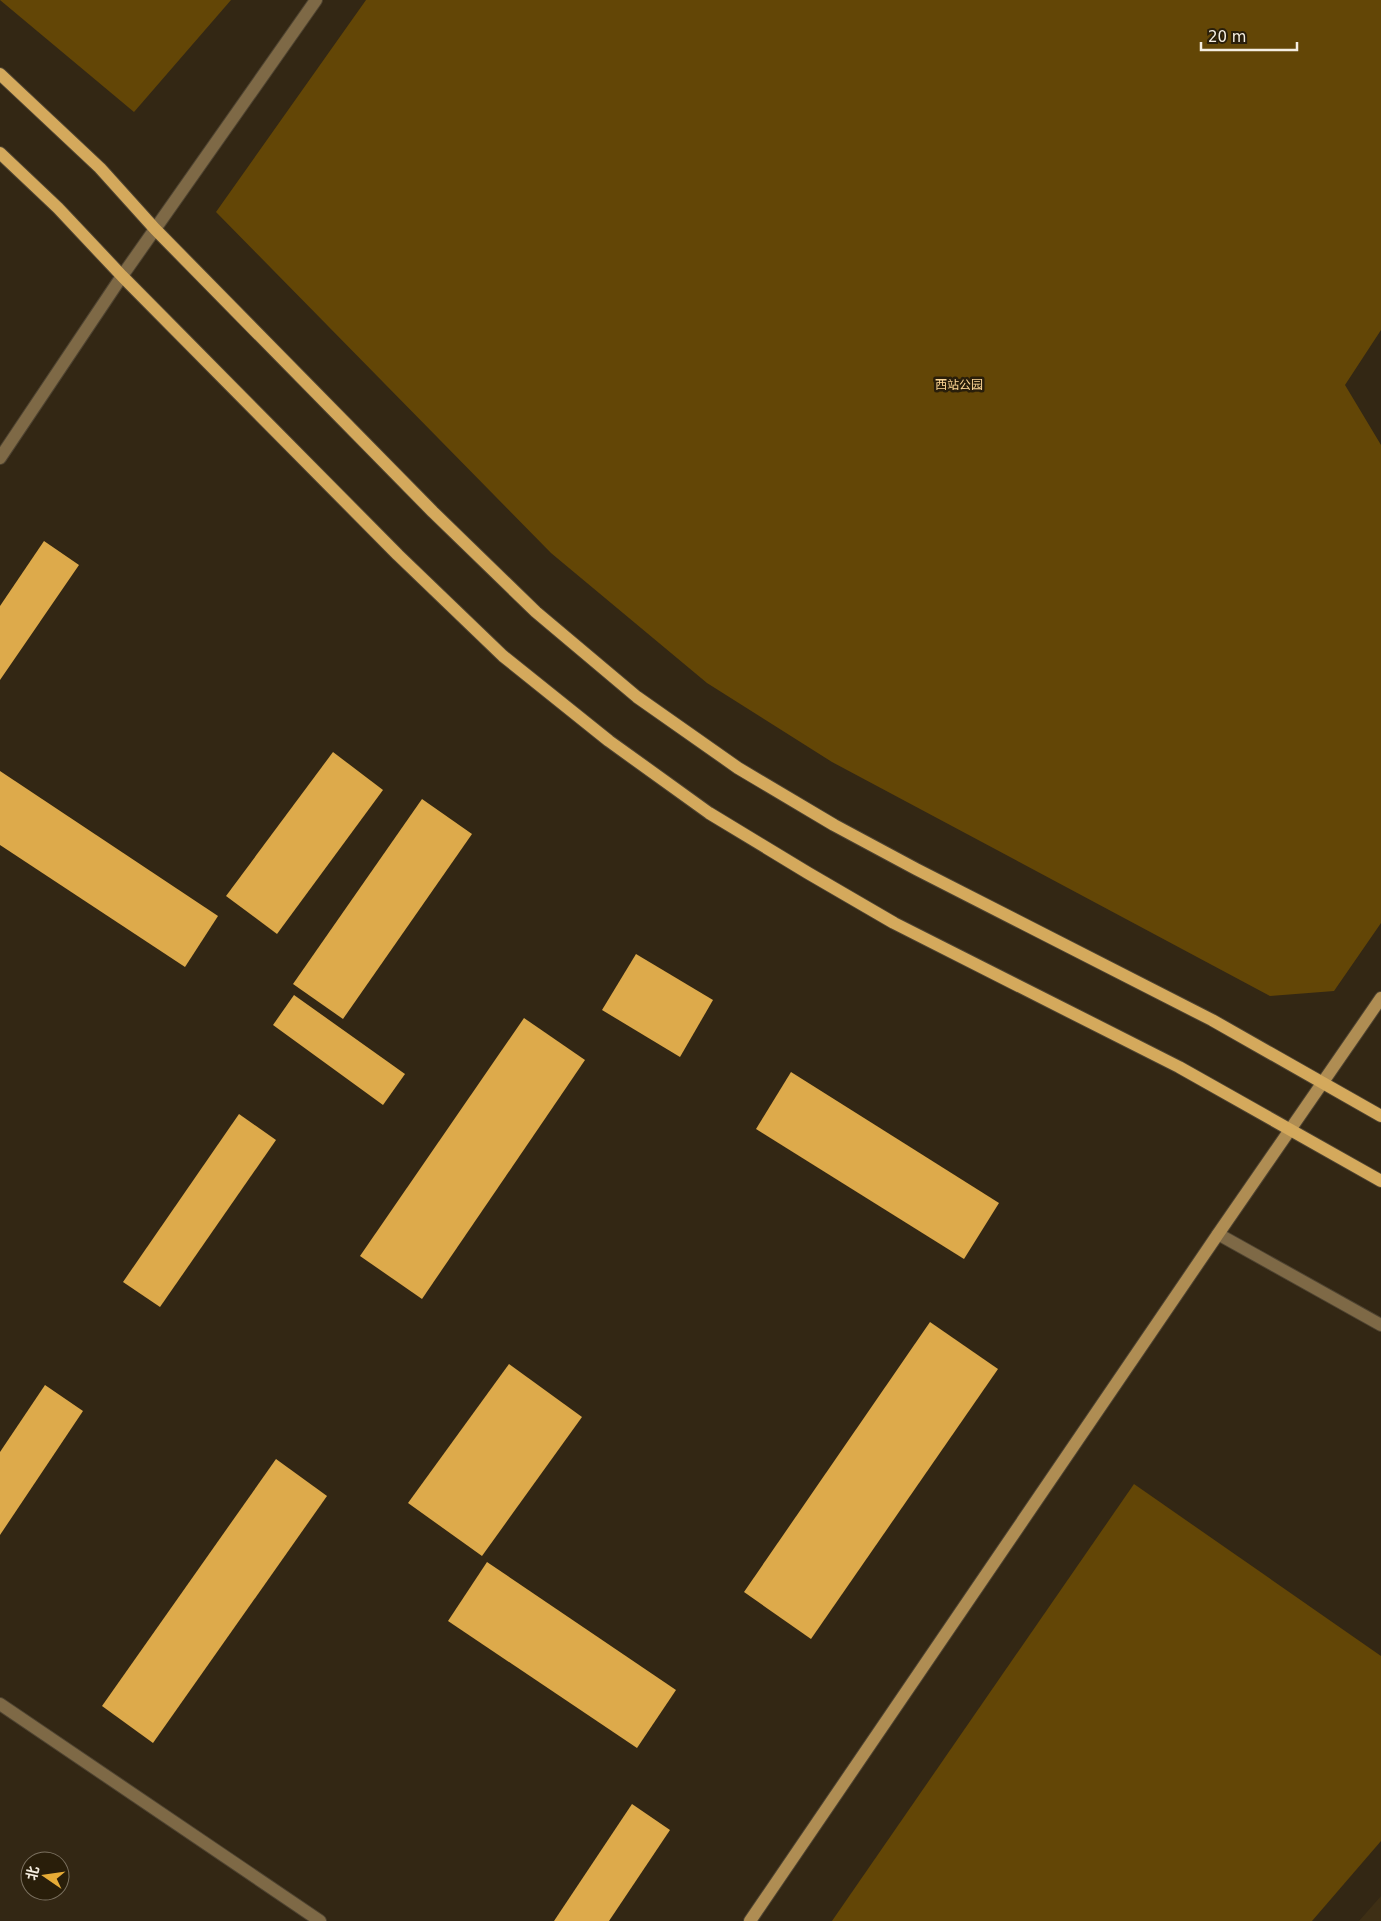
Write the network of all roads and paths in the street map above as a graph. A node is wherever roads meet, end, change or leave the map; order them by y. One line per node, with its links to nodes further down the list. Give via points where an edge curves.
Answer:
1 (316, 0): 4 (street)
2 (0, 74): 4 (main road, via 100,168)
3 (0, 153): 5 (main road)
4 (155, 229): 5 (street); 8 (main road, via 522,599 637,697 738,768 834,825 1212,1020)
5 (122, 276): 6 (street); 10 (main road, via 398,555 503,656 609,741 709,813 894,923 1178,1067)
6 (0, 458)
7 (1381, 998): 8 (street)
8 (1322, 1082): 9 (main road); 10 (street)
9 (1381, 1116)
10 (1290, 1130): 11 (main road); 12 (street)
11 (1381, 1181)
12 (1218, 1234): 13 (street); 16 (street)
13 (1381, 1325)
14 (0, 1704): 15 (street)
15 (320, 1921)
16 (750, 1921)

